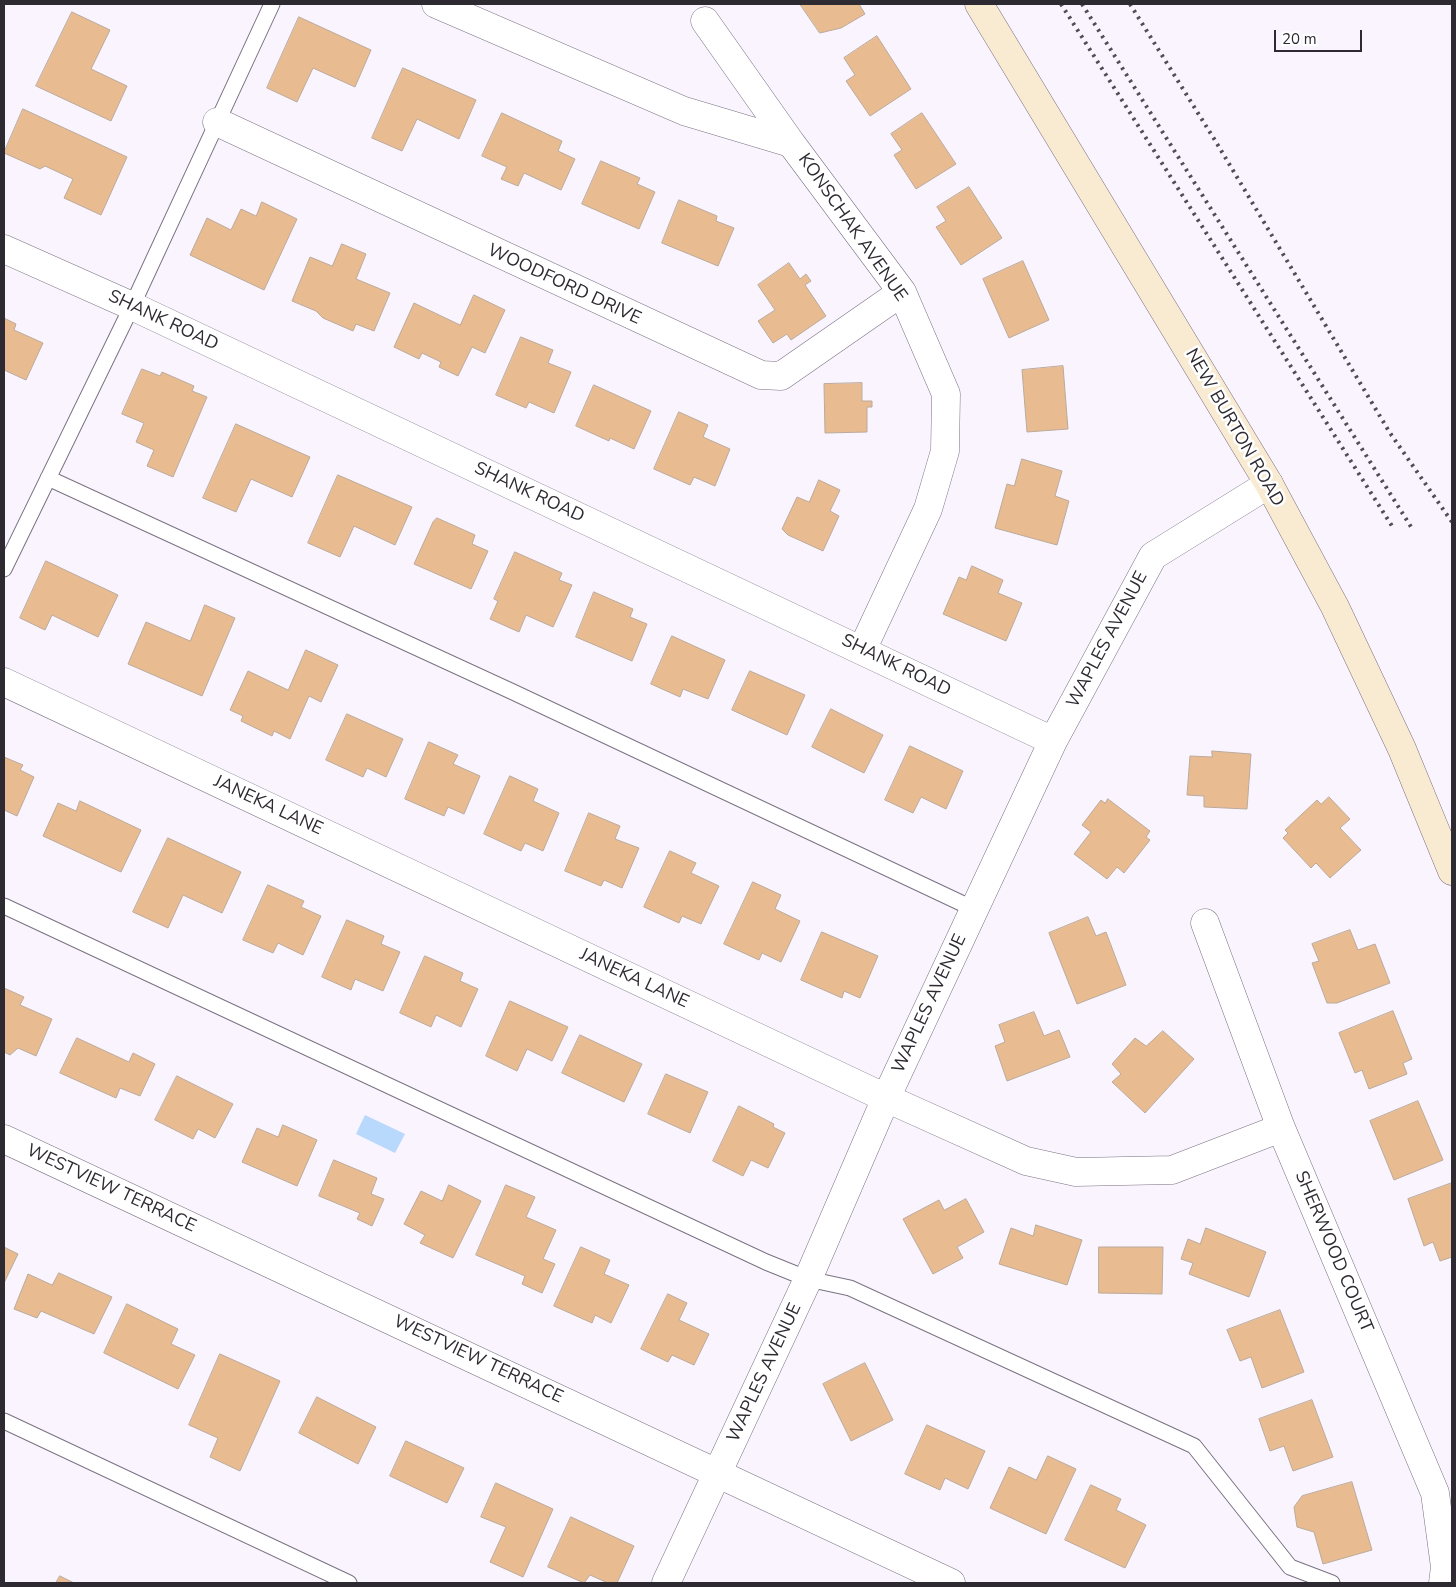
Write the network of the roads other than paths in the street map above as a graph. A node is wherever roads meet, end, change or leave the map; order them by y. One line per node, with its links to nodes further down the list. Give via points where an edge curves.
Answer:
1 (272, 4): 5 (lane)
2 (436, 4): 6 (street, via 684,111)
3 (979, 4): 11 (street, NEW BURTON ROAD)
4 (705, 21): 6 (street, KONSCHAK AVENUE)
5 (217, 122): 8 (street, WOODFORD DRIVE, via 761,375 781,376); 9 (lane)
6 (791, 143): 8 (street, KONSCHAK AVENUE)
7 (4, 248): 9 (street, SHANK ROAD)
8 (902, 292): 13 (street, KONSCHAK AVENUE, via 946,394 945,451 928,509)
9 (132, 306): 10 (lane); 13 (street, SHANK ROAD)
10 (48, 478): 12 (lane); 18 (lane)
11 (1269, 484): 15 (street, WAPLES AVENUE, via 1153,556); 16 (street, NEW BURTON ROAD, via 1336,607 1402,749)
12 (4, 569)
13 (862, 650): 15 (street, SHANK ROAD)
14 (4, 682): 20 (street, JANEKA LANE)
15 (1053, 741): 18 (street, WAPLES AVENUE)
16 (1452, 871)
17 (4, 906): 23 (lane)
18 (974, 909): 20 (street, WAPLES AVENUE)
19 (1205, 924): 21 (street, SHERWOOD COURT)
20 (886, 1098): 21 (street, JANEKA LANE, via 1026,1161 1076,1172 1172,1170); 23 (street, WAPLES AVENUE)
21 (1281, 1128): 30 (street, SHERWOOD COURT, via 1435,1493 1446,1567)
22 (4, 1139): 25 (street, WESTVIEW TERRACE)
23 (808, 1279): 25 (street, WAPLES AVENUE); 29 (lane, via 850,1288 1194,1446 1290,1567)
24 (4, 1421): 26 (lane)
25 (718, 1473): 27 (street, WAPLES AVENUE); 28 (street, WESTVIEW TERRACE)
26 (349, 1583)
27 (666, 1583)
28 (951, 1583)
29 (1332, 1583)
30 (1443, 1583)

